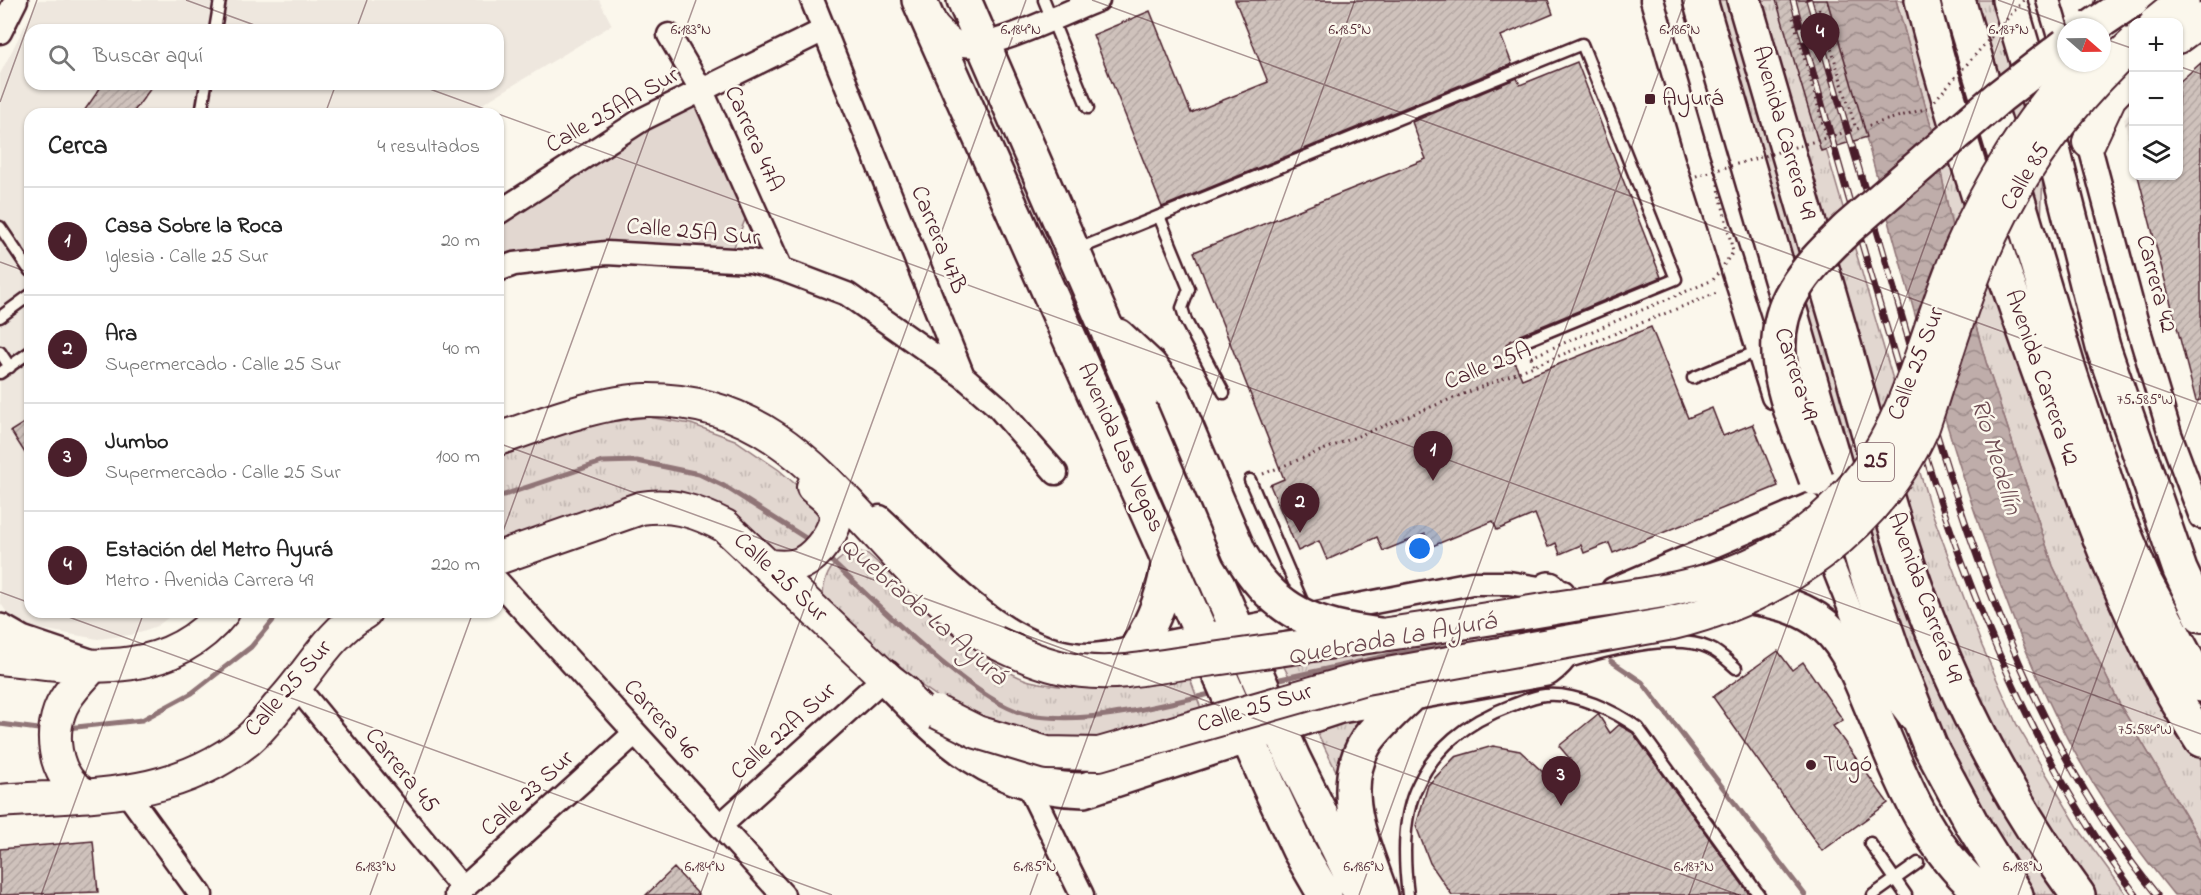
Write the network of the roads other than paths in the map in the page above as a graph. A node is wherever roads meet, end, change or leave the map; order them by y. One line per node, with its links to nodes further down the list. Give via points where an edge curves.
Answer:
1 (16, 0): 25 (street)
2 (220, 0): 22 (lane)
3 (812, 0): 24 (street, Carrera 47B)
4 (964, 0): 29 (main road, Avenida Las Vegas)
5 (1098, 0): 18 (street)
6 (1652, 0): 54 (street, Carrera 49)
7 (1700, 0): 98 (main road, Avenida Carrera 49 / 25, via 1865,569)
8 (1744, 0): 121 (main road, Avenida Carrera 49 / 25, via 1916,588 1962,699 1996,767)
9 (1922, 0): 97 (main road, Avenida Carrera 42, via 1984,215 2100,543 2162,676)
10 (1958, 0): 92 (main road, Avenida Carrera 42, via 2068,368 2117,516 2144,580)
11 (2009, 0): 77 (main road, via 2054,153 2103,347 2176,559)
12 (2049, 0): 23 (street, Carrera 42)
13 (2113, 0): 32 (main road, via 2107,22 2114,40)
14 (2132, 0): 19 (main road, bridge)
15 (2146, 0): 26 (main road)
16 (2183, 0): 20 (main road)
17 (921, 5): 29 (street, via 949,38 960,44); 71 (main road, Avenida Las Vegas)
18 (1048, 9): 29 (street); 39 (lane)
19 (2105, 18)
20 (2161, 18)
21 (2201, 20): 27 (main road)
22 (216, 24)
23 (2057, 29)
24 (824, 30): 37 (street, Calle 25AA Sur); 58 (street, Carrera 47B)
25 (0, 32)
26 (2111, 33)
27 (2183, 33)
28 (669, 35): 37 (street, Carrera 47A)
29 (984, 45): 44 (main road, Avenida Las Vegas)
30 (2129, 47): 52 (main road, Calle 85, bridge, via 2067,113 2028,169 1981,258)
31 (2057, 52): 66 (main road, bridge, via 1848,228 1793,291 1779,330 1778,364)
32 (2129, 55)
33 (2069, 72): 40 (street, Carrera 42)
34 (2073, 72): 48 (main road, Calle 85, bridge, via 1995,183 1958,253)
35 (2129, 76): 40 (main road, via 2110,97)
36 (205, 90): 38 (lane)
37 (702, 91): 41 (street, Calle 25AA Sur, via 643,119); 47 (street, Carrera 47A)
38 (202, 108)
39 (1088, 108)
40 (2089, 142): 67 (street, Carrera 42, via 2143,346)
41 (504, 209)
42 (1159, 216): 44 (lane); 53 (lane, via 1582,44 1676,279); 60 (lane, via 1189,290 1182,308 1186,321)
43 (0, 227): 45 (lane)
44 (1073, 251): 51 (main road, Avenida Las Vegas)
45 (24, 262)
46 (504, 268): 47 (street, Calle 25A Sur, via 606,253 750,261)
47 (781, 269): 58 (street, Calle 25A Sur, via 847,294)
48 (1943, 296): 84 (main road, Calle 25 Sur, bridge, via 1911,386 1889,435 1867,469 1811,528 1777,551 1728,574 1679,587)
49 (24, 299): 50 (lane)
50 (0, 316)
51 (1108, 328): 68 (main road, Avenida Las Vegas); 84 (main road, bridge, via 1150,366 1173,396 1239,552 1265,588 1312,622)
52 (1955, 333): 75 (main road, Calle 25 Sur, bridge, via 1912,453 1882,496 1814,560)
53 (1523, 342)
54 (1758, 351): 59 (lane); 66 (street, Carrera 49)
55 (0, 352): 57 (lane)
56 (24, 356): 57 (lane)
57 (5, 370)
58 (963, 376): 64 (street, Carrera 47B, via 997,406)
59 (1693, 378)
60 (1224, 393)
61 (646, 400): 62 (main road, Calle 25 Sur, via 709,409); 63 (main road, Calle 25 Sur, via 591,411); 69 (main road, via 709,418 768,449 832,504 836,520)
62 (752, 422): 85 (main road, Calle 25 Sur, via 797,453 947,608); 86 (street, Calle 25 Sur, via 782,434 809,453 984,612 1014,634 1082,654)
63 (504, 437)
64 (1056, 473)
65 (1250, 480): 78 (lane)
66 (1813, 492): 74 (street, Calle 25 Sur, via 1630,584 1590,594); 98 (main road, via 1887,668)
67 (2201, 517)
68 (1204, 547): 78 (main road, via 1244,585); 81 (main road, Avenida Las Vegas)
69 (824, 552): 72 (main road, via 793,566); 76 (main road, via 814,587); 85 (main road, via 855,539 875,544 929,599)
70 (504, 556): 72 (main road, Calle 25 Sur, via 623,513 659,505 692,512 725,526)
71 (1169, 558): 83 (main road, Avenida Las Vegas); 86 (main road, via 1157,612)
72 (770, 566): 76 (main road, Calle 25 Sur)
73 (504, 589): 96 (street, Carrera 46)
74 (1549, 589): 78 (street, Calle 25 Sur, via 1472,583); 89 (main road, via 1563,601 1570,631 1566,649)
75 (1751, 597): 91 (main road, Calle 25 Sur, bridge, via 1673,623 1365,678 1082,755 1037,751 977,732 937,712); 108 (main road, via 1797,608 1834,635 1853,664 1927,829 1945,855)
76 (818, 613): 91 (main road, Calle 25 Sur)
77 (2201, 615)
78 (1300, 616): 81 (street, Calle 25 Sur)
79 (216, 618): 90 (main road, via 194,638 165,655)
80 (355, 618): 93 (main road, Calle 25 Sur, via 345,624)
81 (1238, 628): 83 (street, Calle 25 Sur); 95 (main road, Avenida Las Vegas)
82 (0, 631): 90 (main road)
83 (1203, 635): 86 (street, Calle 25 Sur); 99 (main road, Avenida Las Vegas)
84 (1380, 635): 85 (main road, Calle 25 Sur, bridge, via 1108,673 1047,666)
85 (995, 642)
86 (1137, 648)
87 (0, 658): 90 (main road)
88 (1736, 668): 89 (lane, via 1710,648 1677,642 1592,654)
89 (1546, 669): 94 (main road)
90 (84, 677): 101 (main road, via 64,700 56,728 57,754)
91 (885, 677): 100 (main road, via 945,737); 104 (street, Calle 22A Sur)
92 (2201, 685)
93 (297, 687): 102 (main road, Calle 25 Sur, via 249,739 215,764 165,784); 109 (street, Carrera 45)
94 (1410, 695): 95 (main road, via 1340,706); 115 (main road, via 1370,738 1352,780 1355,813)
95 (1279, 725): 99 (main road); 114 (main road, Avenida Las Vegas)
96 (635, 733): 104 (street, Carrera 46); 109 (street, Calle 23 Sur)
97 (2201, 740)
98 (1930, 746): 120 (main road, Avenida Carrera 49 / 25)
99 (1253, 750): 100 (main road, via 1161,765 1084,790); 113 (main road, Avenida Las Vegas)
100 (1027, 783): 112 (street)
101 (74, 786): 102 (main road, Calle 25 Sur); 103 (main road, Calle 25 Sur)
102 (127, 793): 110 (street)
103 (0, 801)
104 (720, 826): 111 (street, Carrera 46)
105 (1870, 843): 107 (lane)
106 (1918, 863): 107 (lane)
107 (1895, 879): 118 (lane); 119 (lane)
108 (1980, 891)
109 (460, 892)
110 (201, 895)
111 (783, 895)
112 (1082, 895)
113 (1324, 895)
114 (1361, 895)
115 (1381, 895)
116 (1408, 895): 117 (lane, via 1410,810 1428,766 1444,744 1483,716 1547,695 1617,713 1638,728)
117 (1759, 895)
118 (1873, 895)
119 (1906, 895)
120 (2016, 895)
121 (2078, 895)

